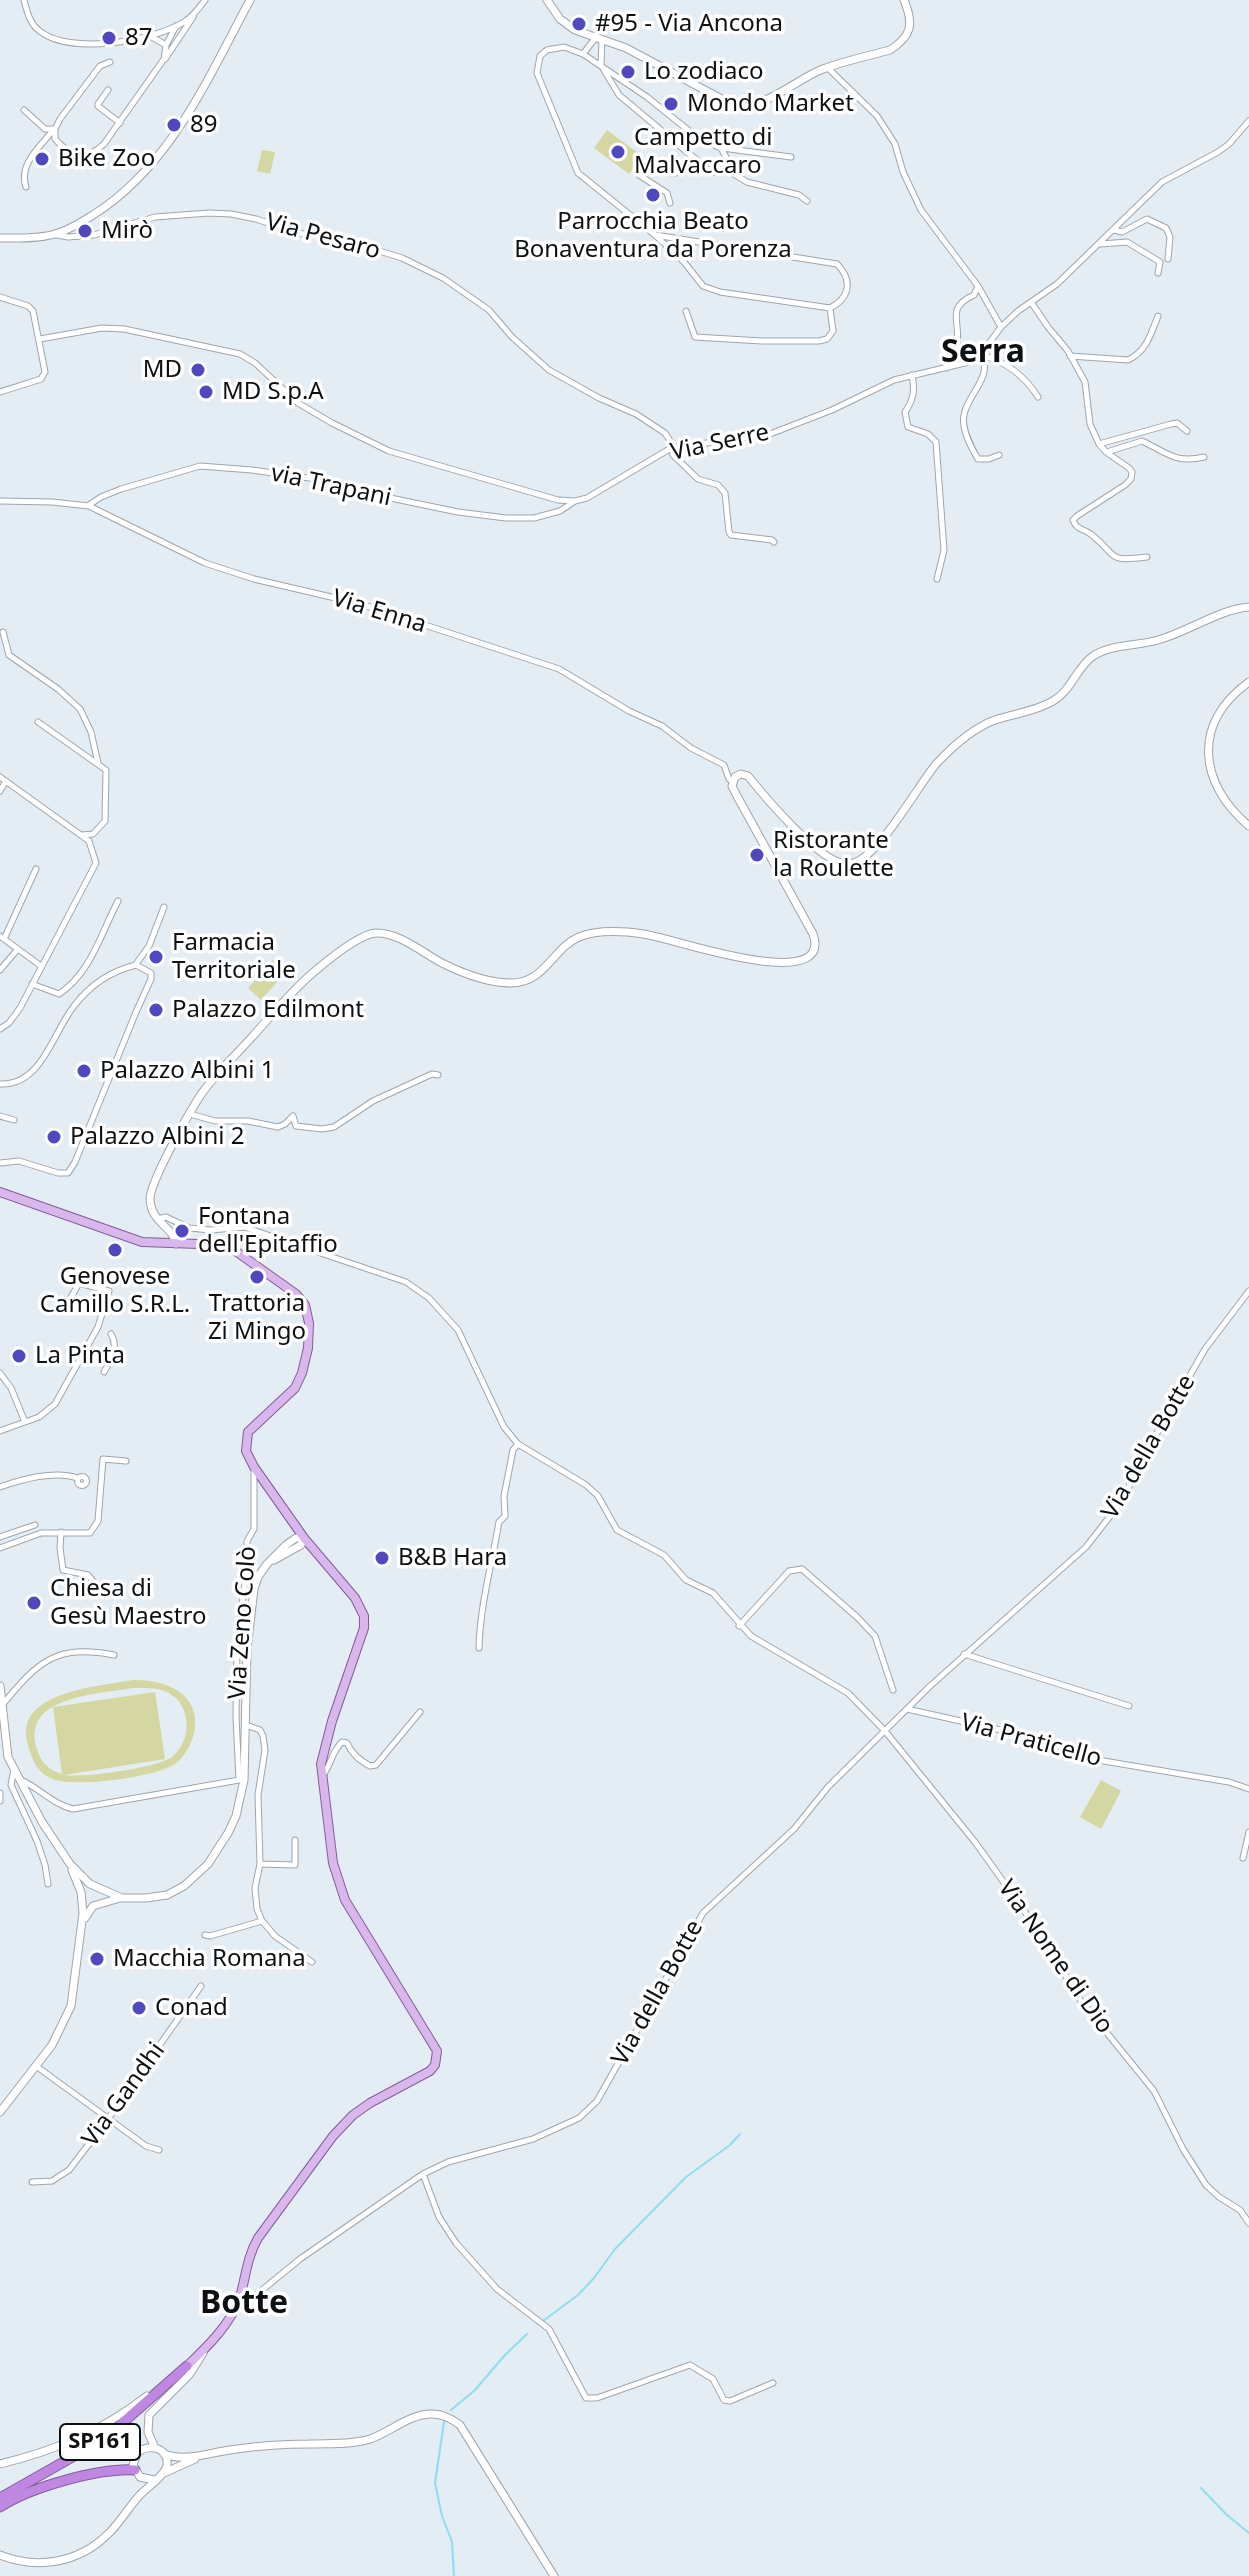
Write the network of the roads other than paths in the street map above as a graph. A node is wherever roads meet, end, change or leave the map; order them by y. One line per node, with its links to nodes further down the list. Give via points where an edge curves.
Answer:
1 (24, 0): 8 (street, via 34,26 62,42)
2 (205, 0): 6 (street)
3 (250, 0): 34 (main road, via 190,112 165,147 109,204)
4 (547, 0): 9 (main road, via 567,25)
5 (904, 0): 18 (main road, via 911,25 898,45)
6 (196, 12): 7 (street); 14 (street)
7 (176, 26): 8 (street); 11 (street)
8 (150, 36): 11 (street)
9 (597, 40): 10 (main road); 12 (street); 13 (street); 15 (street)
10 (616, 44): 13 (street); 18 (main road, via 741,106 757,104)
11 (166, 45): 14 (street)
12 (583, 54): 15 (street); 35 (street, via 564,47 547,50 537,65 541,87 578,173)
13 (603, 54): 17 (street)
14 (164, 59): 24 (street)
15 (592, 61): 17 (street)
16 (110, 62): 25 (street, via 100,66)
17 (601, 66): 19 (street); 21 (street)
18 (828, 68): 40 (street, via 877,116 895,144 921,210)
19 (625, 83): 21 (street); 26 (street, via 698,138)
20 (108, 90): 24 (street, via 98,106)
21 (617, 91): 28 (street)
22 (24, 110): 25 (street, via 45,129)
23 (1249, 121): 33 (street, via 1218,152 1162,182)
24 (120, 123): 25 (street, via 93,154 81,156 69,154 55,139)
25 (55, 129): 30 (street, via 23,169)
26 (721, 148): 27 (street); 29 (street)
27 (791, 157)
28 (696, 159): 29 (street, via 711,172); 32 (street, via 671,175 649,164 640,167 639,175 667,193)
29 (727, 170): 31 (street)
30 (26, 187)
31 (807, 201)
32 (670, 203)
33 (1114, 230): 37 (street); 38 (street, via 1122,232 1147,219 1166,228)
34 (55, 234): 36 (main road); 56 (street, Via Pesaro, via 94,235 155,217 231,214 302,234 318,232 402,258 489,310 549,370 665,433)
35 (655, 235): 43 (street, via 703,286); 43 (street, via 837,264 848,282 839,304)
36 (0, 238)
37 (1100, 244): 39 (street, via 1132,244 1160,262); 42 (street)
38 (1168, 259)
39 (1158, 273)
40 (978, 286): 46 (street); 50 (street, via 974,295 962,300 955,316 957,345)
41 (0, 297): 47 (street, via 33,311)
42 (1031, 302): 46 (street); 49 (street)
43 (830, 308): 44 (street, via 833,331 819,341 695,337)
44 (686, 311)
45 (1158, 316): 49 (street, via 1145,346 1133,358)
46 (1001, 327): 48 (street)
47 (40, 339): 52 (street, via 44,376); 61 (street, via 124,329 240,354 298,403 389,451)
48 (981, 354): 50 (street, Via Serre); 53 (street, via 1011,368); 58 (street, via 984,374 963,423 978,459)
49 (1070, 356): 55 (street, via 1085,382 1090,424)
50 (945, 369): 51 (street, Via Serre)
51 (912, 375): 56 (street, Via Serre, via 770,434); 65 (street, via 915,390 905,412 908,427 936,442 944,550)
52 (0, 392)
53 (1038, 397)
54 (1187, 431): 55 (street, via 1177,423)
55 (1099, 444): 57 (street)
56 (671, 448): 61 (street, Via Serre); 63 (street, Via Pesaro, via 692,474 725,493 731,535)
57 (1106, 452): 59 (street, via 1142,441 1172,457); 64 (street, via 1129,468 1131,479 1073,524 1116,558)
58 (999, 455)
59 (1204, 457)
60 (0, 501): 62 (street, Via Enna)
61 (575, 501): 62 (street, via Trapani, via 534,518 506,518 323,480 200,466 121,489)
62 (89, 506): 72 (street, Via Enna, via 217,567 361,604 559,669 724,765)
63 (774, 542)
64 (1147, 557)
65 (937, 579)
66 (1249, 607): 72 (main road, via 1158,640 1100,653 1055,700 974,731 938,762 877,845 857,862 837,861 804,837 748,776)
67 (3, 632): 70 (street, via 9,655 80,709)
68 (1249, 682): 74 (main road, via 1215,720 1208,750 1219,791)
69 (38, 722): 70 (street)
70 (98, 763): 75 (street, via 106,770 105,821 93,834)
71 (3, 779): 73 (street); 75 (street)
72 (732, 781): 88 (main road, via 813,934 816,944 808,958 769,962 657,936 605,932 578,937 540,973 511,983 458,970 388,934 368,935 313,972 218,1074)
73 (0, 791)
74 (1249, 826)
75 (81, 835): 82 (street, via 89,841 96,863)
76 (36, 869): 79 (street)
77 (118, 901): 84 (street, via 89,962 70,987 59,994)
78 (164, 907): 81 (street)
79 (2, 938): 80 (street)
80 (17, 950): 82 (street); 83 (street)
81 (136, 965): 87 (street, via 98,982 76,1003 30,1074); 91 (street, via 151,973 151,979 68,1173 19,1161)
82 (41, 966): 84 (street)
83 (0, 970)
84 (32, 984): 85 (street, via 15,1016)
85 (0, 1029)
86 (438, 1075): 88 (street, via 383,1096 326,1129 296,1126 293,1116 278,1127)
87 (0, 1084)
88 (190, 1114): 93 (main road, via 150,1197)
89 (0, 1116): 90 (street)
90 (14, 1120)
91 (0, 1163)
92 (0, 1192): 94 (main road, via 142,1242)
93 (156, 1219): 94 (main road); 102 (street, via 166,1217 189,1228 244,1227 406,1282 458,1330 504,1427)
94 (176, 1244): 104 (main road, via 227,1245 305,1305 308,1348 302,1373 295,1388 248,1432 246,1451)
95 (1249, 1291): 118 (street, Via della Botte, via 1205,1349 1131,1486 1100,1531 1067,1567)
96 (65, 1308): 100 (street, via 79,1283 109,1291 98,1327 55,1404)
97 (111, 1334): 98 (street, via 113,1354)
98 (104, 1372)
99 (0, 1373): 100 (street)
100 (25, 1422): 101 (street)
101 (0, 1431)
102 (518, 1444): 116 (street, Via Nome di Dio, via 586,1485 617,1530 664,1555 686,1580 713,1593); 117 (street, via 479,1622)
103 (126, 1461): 109 (street, via 103,1459 98,1521 90,1533)
104 (254, 1467): 107 (main road); 132 (street, Via Zeno Colò, via 254,1529 247,1541 237,1647)
105 (78, 1478): 106 (street, via 35,1477)
106 (0, 1487)
107 (292, 1520): 111 (main road); 113 (main road)
108 (35, 1525): 110 (street)
109 (61, 1532): 112 (street, via 41,1533); 115 (street, via 63,1570)
110 (0, 1537)
111 (304, 1538): 113 (main road, via 301,1545); 114 (main road)
112 (0, 1548)
113 (287, 1548): 114 (main road, via 303,1549); 127 (main road, via 258,1577 247,1649)
114 (326, 1564): 130 (main road, via 355,1598 365,1622 332,1721)
115 (93, 1581)
116 (739, 1626): 121 (street, via 789,1571 802,1569 875,1636); 128 (street, Via Nome di Dio, via 848,1693)
117 (479, 1648)
118 (963, 1654): 123 (street); 124 (street, Via della Botte)
119 (114, 1655): 122 (street, via 74,1651 47,1661)
120 (0, 1686): 122 (main road)
121 (893, 1690)
122 (2, 1705): 126 (main road)
123 (1129, 1706)
124 (907, 1709): 128 (street, Via della Botte); 133 (street, Via Praticello, via 1014,1733 1056,1753)
125 (420, 1712): 130 (street, via 376,1765 361,1761 342,1742)
126 (2, 1722): 129 (main road)
127 (246, 1725): 132 (main road); 140 (street, via 260,1730 265,1750 258,1795)
128 (885, 1731): 156 (street, Via della Botte, via 794,1829 703,1913 597,2101 579,2118 533,2139); 158 (street, Via Nome di Dio, via 975,1842 1081,2001 1154,2091 1206,2185)
129 (14, 1769): 131 (main road); 141 (street, via 11,1785 37,1841)
130 (322, 1776): 159 (main road, via 333,1863 345,1900 431,2040 437,2059 430,2071 370,2103 333,2136 258,2238)
131 (18, 1778): 132 (street, via 73,1809); 139 (main road)
132 (242, 1780): 145 (main road, via 228,1833 192,1880 158,1897)
133 (1249, 1789)
134 (0, 1793): 135 (street)
135 (0, 1801)
136 (1249, 1832): 138 (street)
137 (295, 1840): 140 (street, via 295,1865)
138 (1243, 1858)
139 (70, 1864): 142 (main road); 144 (main road)
140 (260, 1864): 147 (street, via 255,1888)
141 (48, 1884)
142 (90, 1884): 143 (main road); 144 (main road)
143 (101, 1889): 145 (main road); 146 (main road, via 103,1896)
144 (82, 1896): 146 (main road); 148 (main road)
145 (122, 1898): 146 (main road)
146 (96, 1904): 148 (main road)
147 (262, 1921): 149 (street); 150 (street)
148 (82, 1925): 152 (main road, via 71,2006)
149 (205, 1935)
150 (312, 1962)
151 (201, 1986): 154 (street, Via Gandhi)
152 (36, 2066): 153 (main road); 154 (street)
153 (0, 2112)
154 (108, 2119): 155 (street); 157 (street, Via Gandhi, via 69,2170 52,2181)
155 (159, 2150)
156 (423, 2174): 159 (street, Via della Botte, via 248,2301); 162 (street, via 439,2217 456,2243 497,2289 549,2329 586,2398 690,2365 713,2379 724,2400)
157 (32, 2182)
158 (1249, 2223)
159 (238, 2302): 160 (main road)
160 (206, 2348): 161 (main road); 163 (main road, via 189,2375 149,2415 148,2432)
161 (187, 2366): 166 (main road, via 93,2432); 170 (highway, SP161, via 104,2439)
162 (773, 2383)
163 (155, 2448): 164 (main road); 168 (main road, via 137,2453)
164 (164, 2454): 165 (main road); 167 (main road)
165 (200, 2456): 167 (main road); 174 (main road, via 278,2444 347,2443 431,2413 443,2415 460,2425)
166 (0, 2464)
167 (164, 2473): 169 (main road)
168 (137, 2474): 169 (main road); 171 (main road, via 141,2487); 172 (highway, SP161, via 114,2471 50,2484)
169 (154, 2480): 171 (main road)
170 (0, 2498)
171 (136, 2499): 173 (main road, via 107,2535 79,2555 42,2563)
172 (0, 2507)
173 (0, 2555)
174 (554, 2576)

